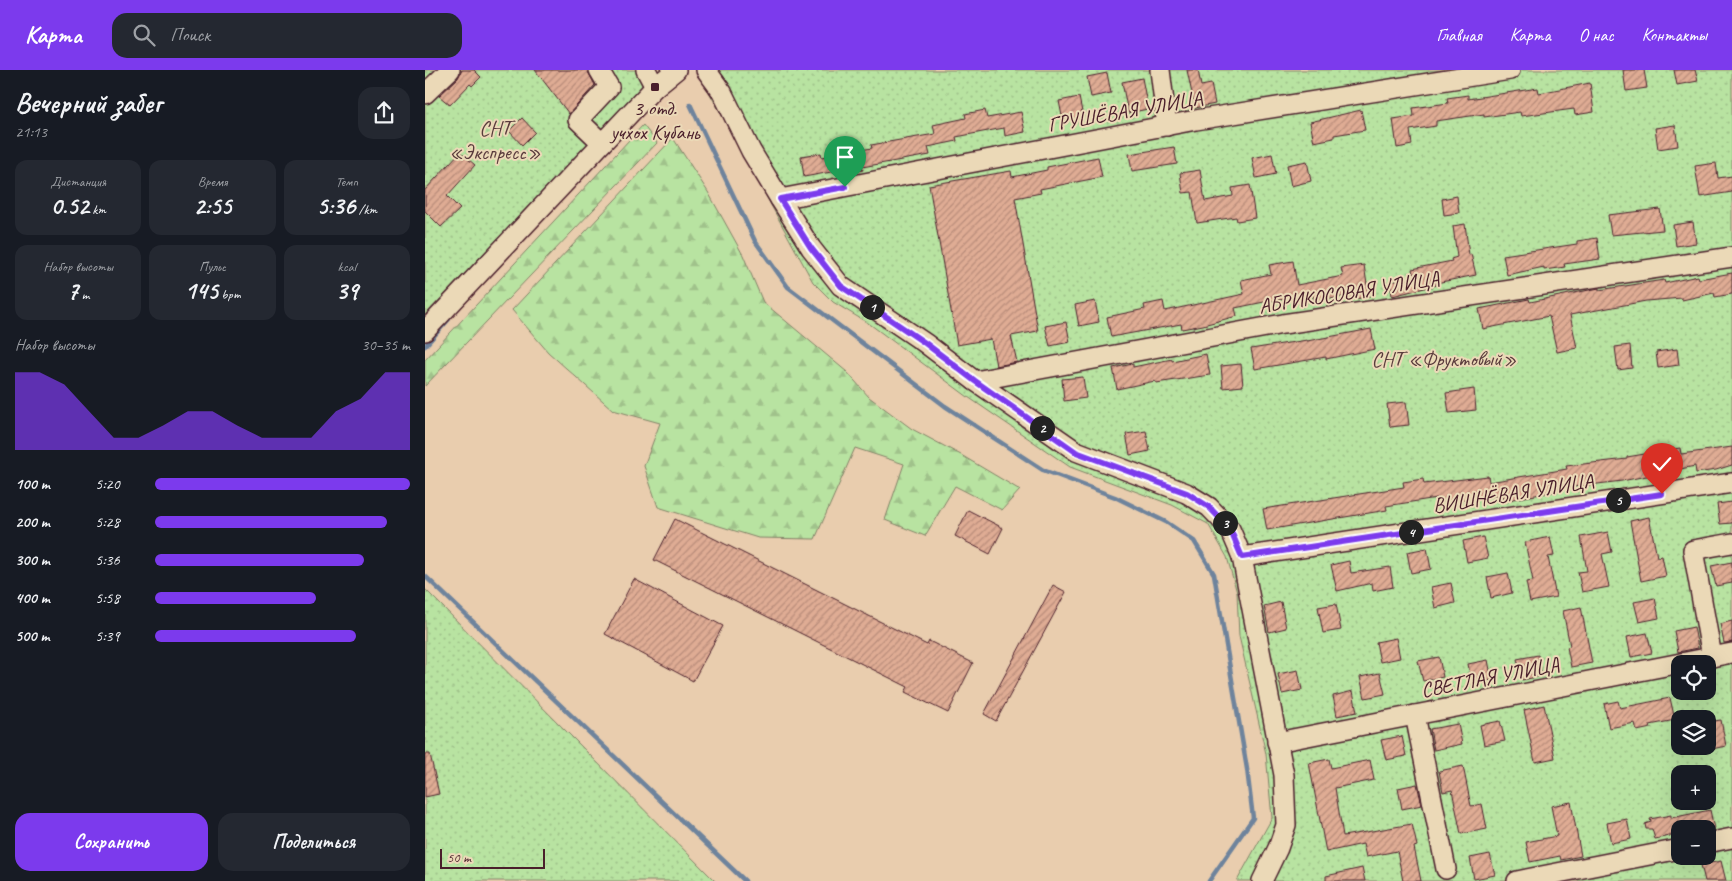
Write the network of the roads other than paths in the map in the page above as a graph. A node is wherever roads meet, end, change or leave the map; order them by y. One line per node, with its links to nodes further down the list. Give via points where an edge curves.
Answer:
1 (449, 70): 9 (street)
2 (599, 70): 11 (street, via 609,87 578,120)
3 (646, 70): 8 (street)
4 (676, 70): 8 (street)
5 (706, 70): 12 (street, via 722,92 751,151)
6 (1160, 70): 10 (street)
7 (1510, 70): 10 (street, ГРУШЁВАЯ УЛИЦА)
8 (655, 87): 11 (street)
9 (425, 94)
10 (1167, 126): 12 (street, ГРУШЁВАЯ УЛИЦА)
11 (602, 144): 14 (street)
12 (780, 199): 15 (street, via 811,248 841,286)
13 (1732, 257): 15 (street, АБРИКОСОВАЯ УЛИЦА, via 1283,324)
14 (425, 331)
15 (975, 381): 18 (street, via 1076,452 1187,493 1209,507 1230,529)
16 (1732, 483): 18 (street, ВИШНЁВАЯ УЛИЦА)
17 (1732, 543): 20 (street, via 1693,550)
18 (1242, 557): 24 (street)
19 (1732, 653): 21 (street, СВЕТЛАЯ УЛИЦА)
20 (1712, 655)
21 (1716, 656)
22 (1671, 665): 23 (street, СВЕТЛАЯ УЛИЦА)
23 (1415, 715): 24 (street, СВЕТЛАЯ УЛИЦА); 28 (street)
24 (1277, 742): 29 (street, via 1284,775 1286,825)
25 (1732, 838): 26 (street)
26 (1716, 841)
27 (1671, 850): 30 (street)
28 (1446, 869)
29 (1262, 881)
30 (1517, 881)

